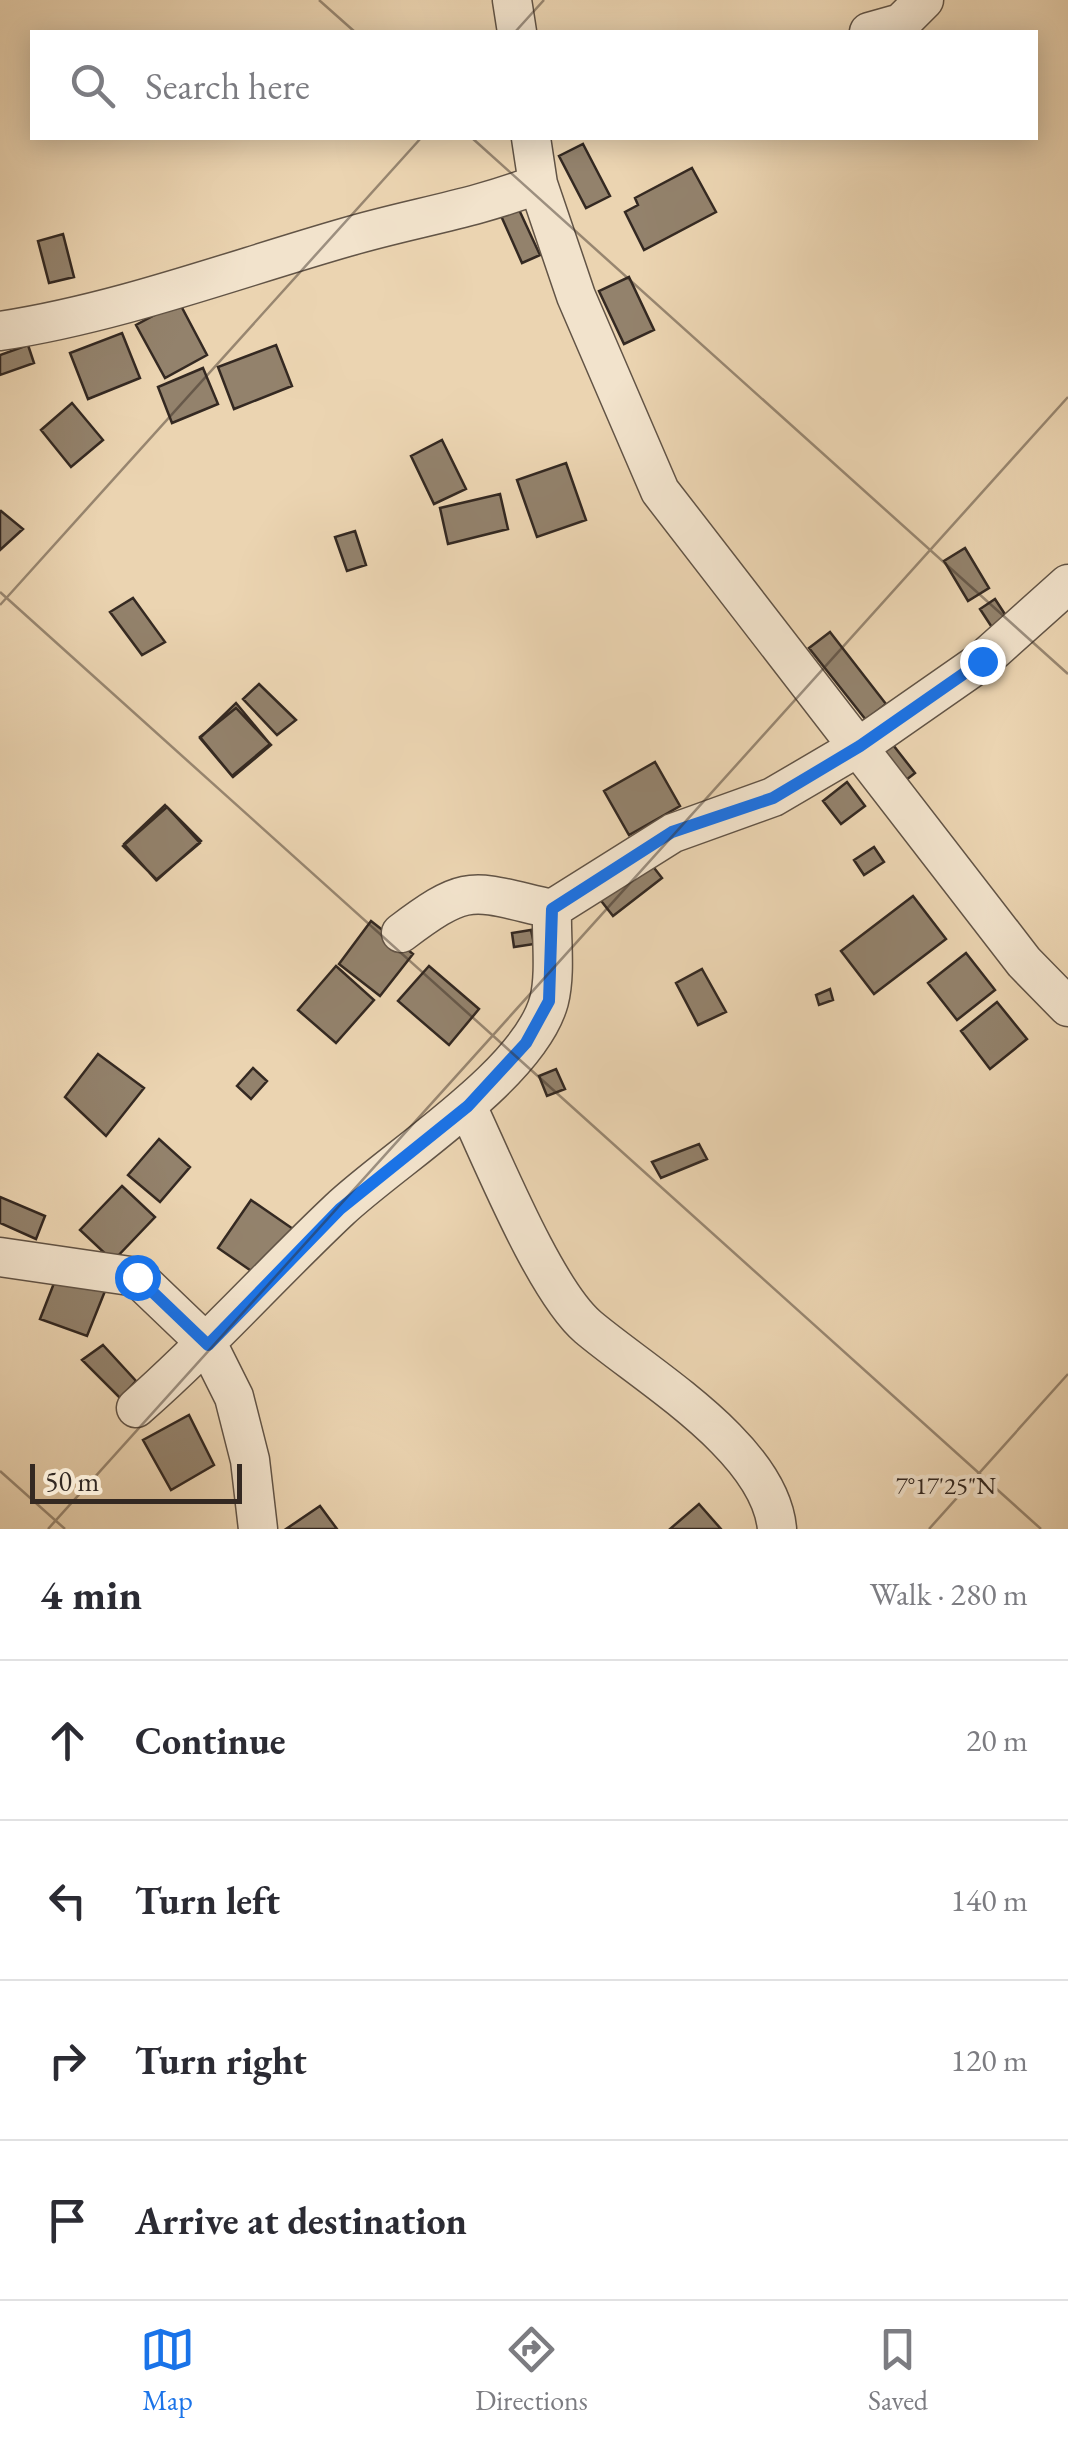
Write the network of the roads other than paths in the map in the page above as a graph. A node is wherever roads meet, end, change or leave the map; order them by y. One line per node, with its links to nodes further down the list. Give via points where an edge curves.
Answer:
1 (512, 0): 3 (street)
2 (924, 0): 4 (street, via 901,23)
3 (517, 30)
4 (876, 30)
5 (531, 140): 6 (street)
6 (538, 184): 7 (street, via 486,205 370,230 72,320); 9 (street, via 576,296 660,491)
7 (0, 331)
8 (1068, 584): 9 (street, via 982,661)
9 (860, 746): 10 (street, via 773,798 672,832); 12 (street, via 1024,962)
10 (552, 909): 11 (street, via 471,891 439,904); 13 (street, via 549,1001 526,1043)
11 (400, 933)
12 (1068, 1007)
13 (468, 1106): 15 (street, via 340,1209); 18 (street, via 515,1211 584,1324 745,1459 776,1514)
14 (0, 1257): 15 (street, via 137,1277)
15 (208, 1345): 16 (street); 17 (street, via 234,1397)
16 (136, 1408)
17 (258, 1529)
18 (777, 1529)

